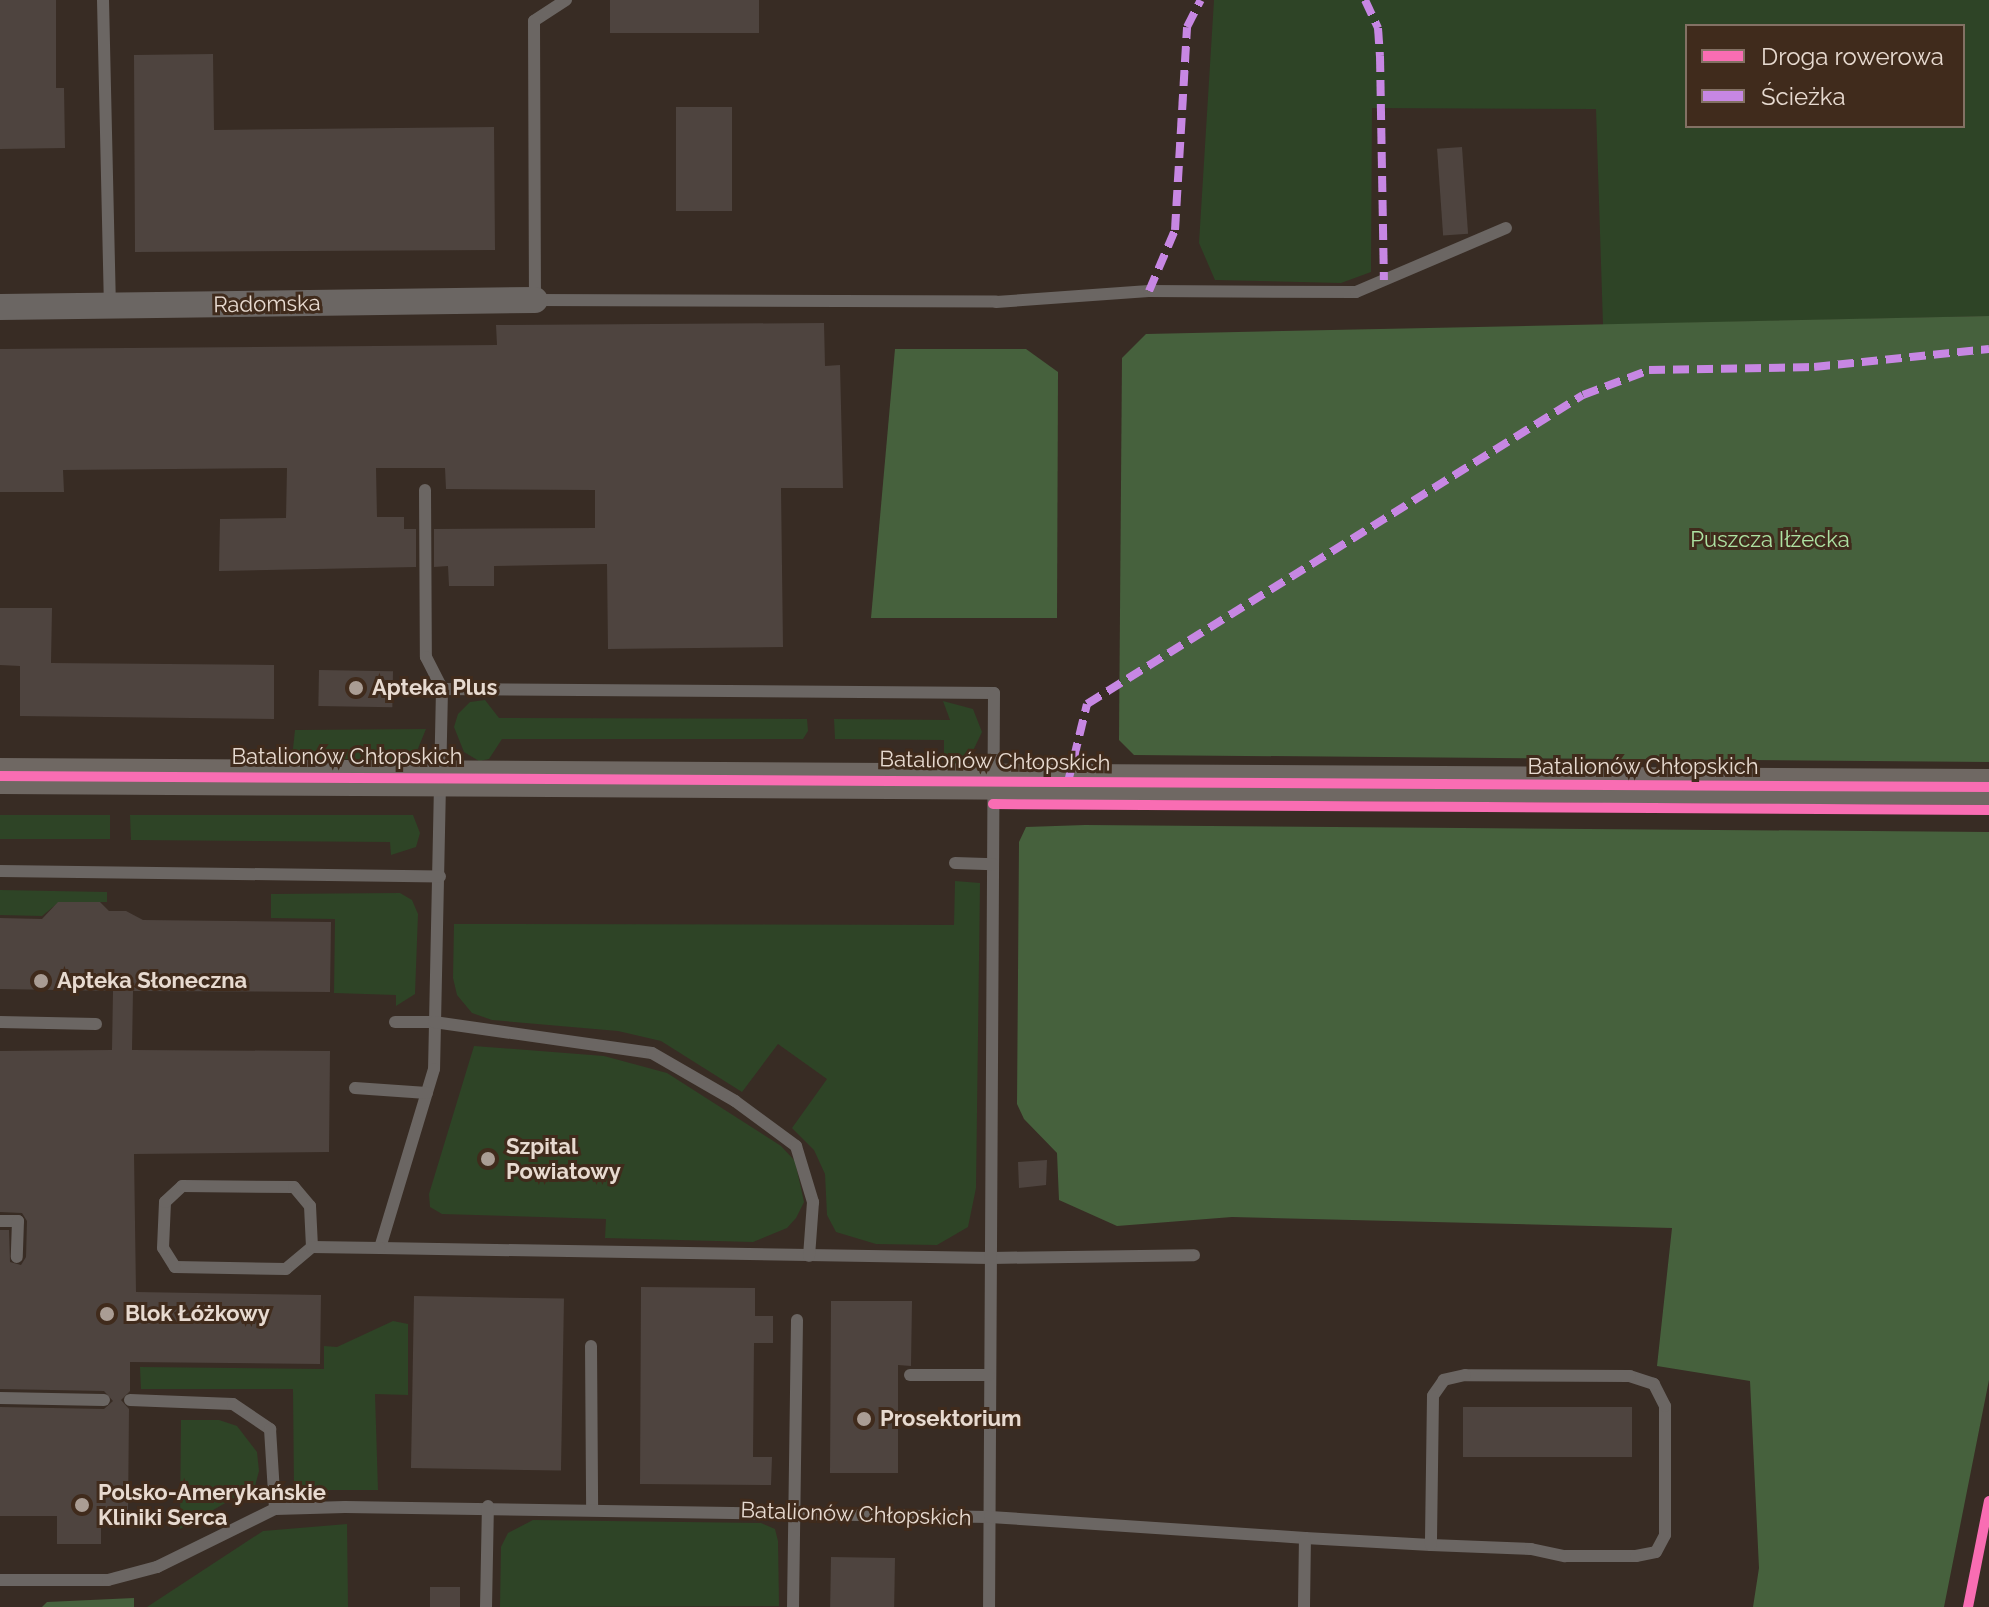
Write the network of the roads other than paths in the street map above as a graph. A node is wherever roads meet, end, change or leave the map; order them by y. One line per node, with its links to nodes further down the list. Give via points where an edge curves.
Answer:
1 (103, 0): 5 (lane)
2 (566, 0): 4 (lane, via 534,21)
3 (1506, 228): 4 (lane, via 1356,292 1149,291 996,302)
4 (535, 300): 5 (street, Radomska)
5 (110, 306): 6 (street, Radomska)
6 (0, 307)
7 (425, 490): 8 (lane, via 426,657)
8 (442, 689): 10 (lane); 11 (lane, via 994,693)
9 (0, 776): 10 (street, Batalionów Chłopskich)
10 (442, 778): 11 (street, Batalionów Chłopskich); 16 (lane)
11 (994, 781): 12 (street, Batalionów Chłopskich); 14 (lane, Batalionów Chłopskich)
12 (1989, 787)
13 (955, 863): 14 (lane)
14 (993, 864): 29 (lane, Batalionów Chłopskich)
15 (0, 871): 16 (lane)
16 (440, 876): 19 (lane)
17 (0, 1022): 20 (lane)
18 (395, 1022): 19 (lane)
19 (434, 1022): 22 (lane, via 434,1069); 27 (lane, via 652,1053 763,1113 796,1146 808,1171 813,1202)
20 (96, 1024)
21 (355, 1088): 22 (lane)
22 (427, 1093): 25 (lane)
23 (0, 1221): 28 (lane, via 18,1221)
24 (312, 1247): 24 (lane, via 286,1269 175,1267 163,1248 165,1202 182,1186 294,1187 310,1206); 25 (lane)
25 (380, 1248): 27 (lane)
26 (1194, 1255): 29 (lane)
27 (809, 1256): 29 (lane)
28 (17, 1257)
29 (991, 1258): 33 (lane, Batalionów Chłopskich)
30 (797, 1320): 40 (lane)
31 (591, 1346): 38 (lane)
32 (910, 1375): 33 (lane)
33 (989, 1375): 41 (lane, Batalionów Chłopskich)
34 (0, 1398): 35 (lane)
35 (104, 1400)
36 (130, 1400): 39 (lane, via 233,1404 270,1429)
37 (488, 1506): 38 (lane, Batalionów Chłopskich); 39 (lane, Batalionów Chłopskich); 45 (lane)
38 (592, 1508): 40 (lane, Batalionów Chłopskich)
39 (275, 1509): 44 (lane, Batalionów Chłopskich, via 157,1567 108,1580)
40 (793, 1511): 41 (lane, Batalionów Chłopskich); 46 (lane)
41 (990, 1517): 42 (lane); 47 (lane)
42 (1305, 1538): 43 (lane); 48 (lane)
43 (1431, 1545): 43 (lane, via 1433,1396 1444,1380 1465,1375 1630,1376 1654,1384 1665,1406 1665,1535 1656,1552 1565,1556 1531,1549)
44 (0, 1580)
45 (486, 1607)
46 (793, 1607)
47 (989, 1607)
48 (1304, 1607)

